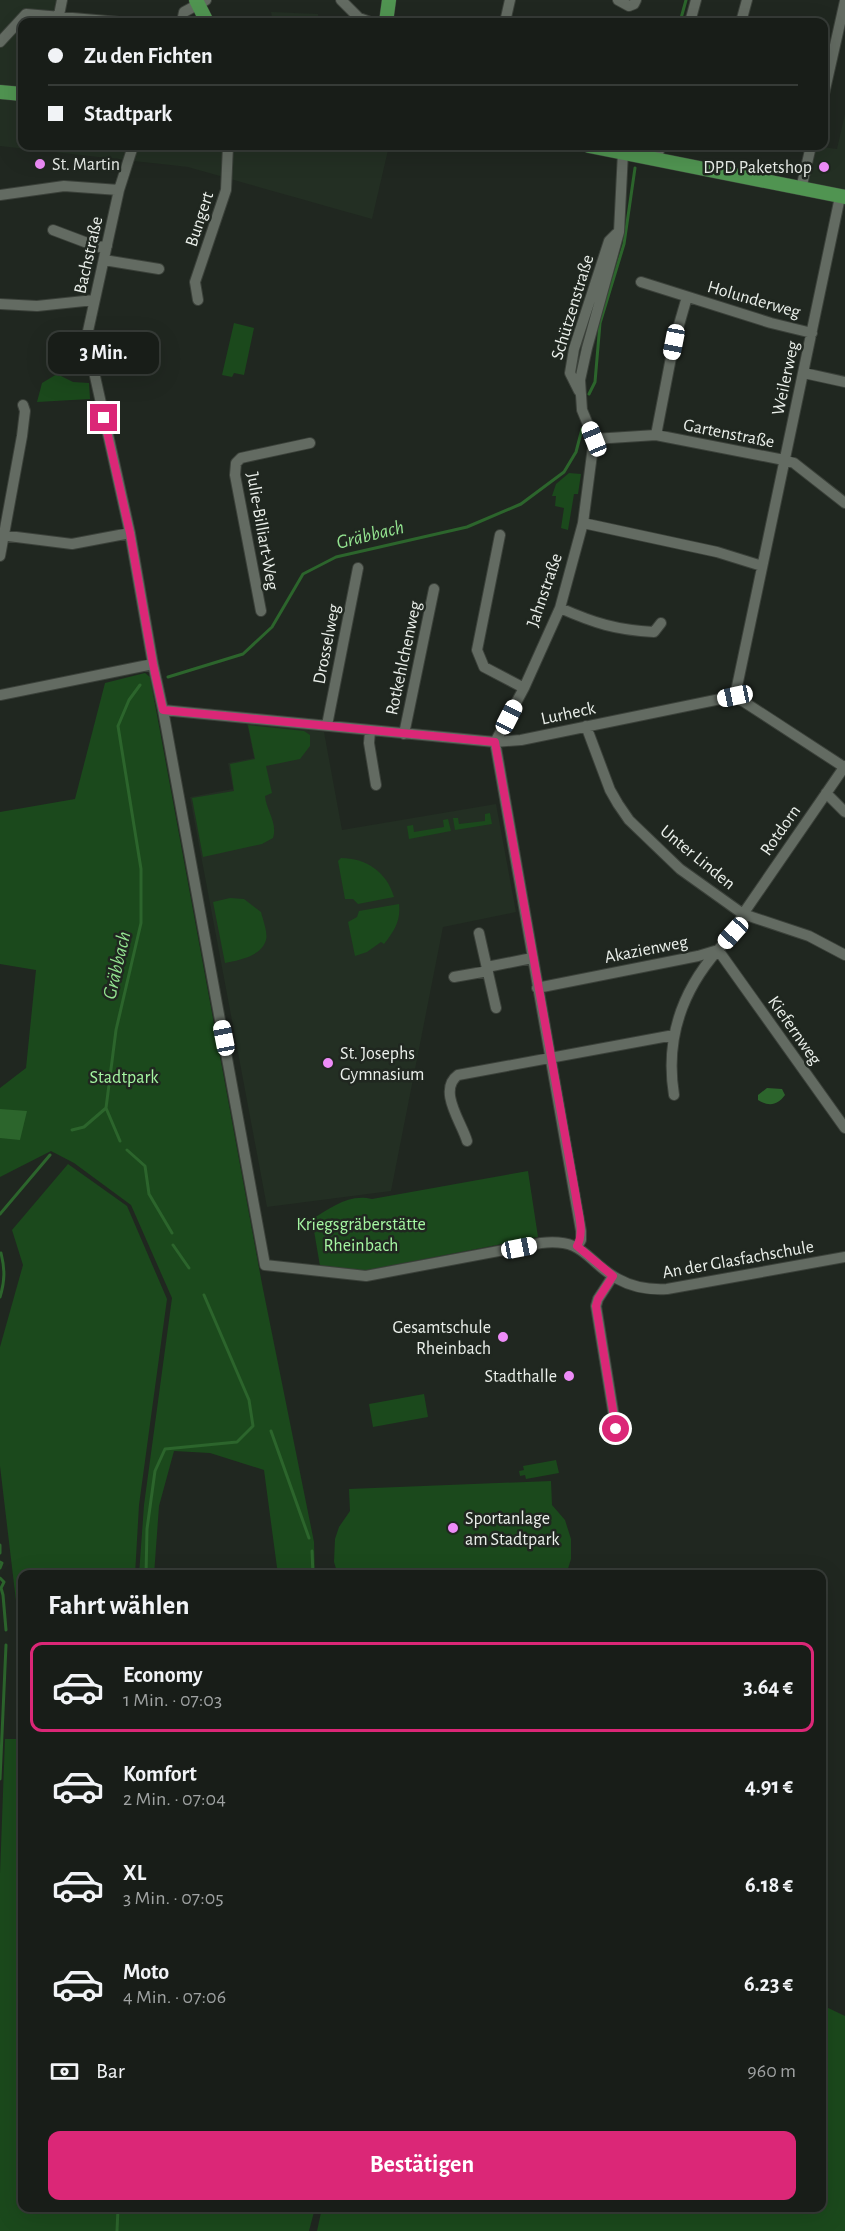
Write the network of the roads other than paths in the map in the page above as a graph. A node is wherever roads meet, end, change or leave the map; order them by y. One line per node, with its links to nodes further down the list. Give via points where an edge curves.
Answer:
1 (62, 0): 14 (street)
2 (341, 0): 17 (street)
3 (389, 0): 18 (main road)
4 (510, 0): 19 (street)
5 (619, 0): 6 (street, via 628,6)
6 (636, 0)
7 (696, 0): 20 (street)
8 (747, 0): 21 (street)
9 (200, 1): 15 (street, via 184,12); 16 (main road)
10 (845, 1): 22 (street)
11 (18, 18): 13 (street, via 22,13)
12 (18, 18): 23 (street)
13 (53, 18)
14 (59, 18)
15 (183, 18)
16 (206, 18)
17 (359, 18)
18 (387, 18)
19 (506, 18)
20 (691, 18)
21 (742, 18)
22 (842, 30): 24 (street)
23 (0, 42)
24 (828, 80)
25 (0, 92): 26 (main road)
26 (18, 94)
27 (132, 150): 34 (street, Bachstraße)
28 (228, 150): 44 (street, Bungert, via 226,190 195,282)
29 (612, 150): 31 (main road)
30 (810, 150): 33 (street)
31 (623, 152): 32 (main road); 51 (street, Schützenstraße, via 619,232 580,380 582,410)
32 (658, 152): 33 (main road)
33 (801, 189): 36 (main road)
34 (119, 190): 35 (street, via 64,186); 38 (street, Bachstraße)
35 (0, 195)
36 (842, 197): 46 (street, Weilerweg)
37 (53, 230): 38 (street, via 98,247)
38 (107, 246): 39 (street, Bachstraße)
39 (104, 260): 40 (street); 43 (street, Bachstraße)
40 (159, 269)
41 (641, 282): 42 (street, Holunderweg)
42 (687, 297): 46 (street, Holunderweg); 50 (street, Holunderweg)
43 (94, 300): 45 (street, via 37,306); 56 (street, Bachstraße, via 88,345)
44 (198, 300)
45 (0, 304)
46 (812, 333): 47 (street, Weilerweg)
47 (804, 373): 48 (street); 53 (street, Weilerweg)
48 (845, 382)
49 (23, 405): 57 (street, via 22,436)
50 (656, 435): 51 (street, Gartenstraße); 53 (street, Gartenstraße)
51 (594, 439): 55 (street, Jahnstraße)
52 (310, 443): 64 (street, Julie-Billiart-Weg, via 241,458 236,463)
53 (784, 460): 54 (street, Gartenstraße); 60 (street, Weilerweg)
54 (845, 503)
55 (583, 523): 60 (street, via 717,552); 63 (street, Jahnstraße)
56 (130, 533): 57 (street, via 72,544); 66 (street)
57 (2, 535): 59 (street)
58 (500, 535): 67 (street, via 477,650 484,667)
59 (0, 556)
60 (762, 566): 69 (street, Weilerweg)
61 (358, 568): 71 (street, Drosselweg)
62 (434, 589): 74 (street, Rotkehlchenweg)
63 (560, 608): 65 (street, via 595,623 626,630 654,632); 67 (street, Jahnstraße)
64 (261, 611)
65 (661, 623)
66 (153, 664): 68 (street); 70 (street)
67 (524, 688): 75 (street, Jahnstraße)
68 (0, 694)
69 (735, 696): 72 (street, Lurheck); 76 (street)
70 (163, 710): 71 (street, Lurheck); 94 (street, via 266,1265 366,1276 541,1244 561,1242)
71 (327, 725): 73 (street, Lurheck)
72 (586, 726): 75 (street, Lurheck); 80 (street, Unter Linden, via 610,790 629,820 680,869)
73 (370, 731): 74 (street, Lurheck); 77 (street)
74 (404, 734): 75 (street, Lurheck)
75 (495, 742): 84 (street)
76 (844, 767): 78 (street, Rotdorn)
77 (376, 786)
78 (826, 793): 79 (street); 80 (street, Rotdorn)
79 (845, 812)
80 (743, 914): 82 (street); 83 (street, Unter Linden, via 809,936)
81 (479, 933): 85 (street)
82 (718, 950): 87 (street, Akazienweg); 89 (street, via 700,970 688,993); 92 (street, Kiefernweg)
83 (845, 955)
84 (532, 958): 85 (street); 87 (street)
85 (487, 969): 86 (street); 88 (street)
86 (454, 977)
87 (537, 988): 90 (street)
88 (496, 1008)
89 (674, 1035): 90 (street); 91 (street, via 670,1070)
90 (550, 1059): 93 (street, via 451,1079 453,1111); 94 (street, via 581,1231)
91 (674, 1095)
92 (845, 1128)
93 (467, 1141)
94 (577, 1246): 96 (street, An der Glasfachschule)
95 (845, 1257): 96 (street, An der Glasfachschule, via 667,1289 635,1287)
96 (613, 1276): 97 (street, via 596,1306)
97 (616, 1429)

